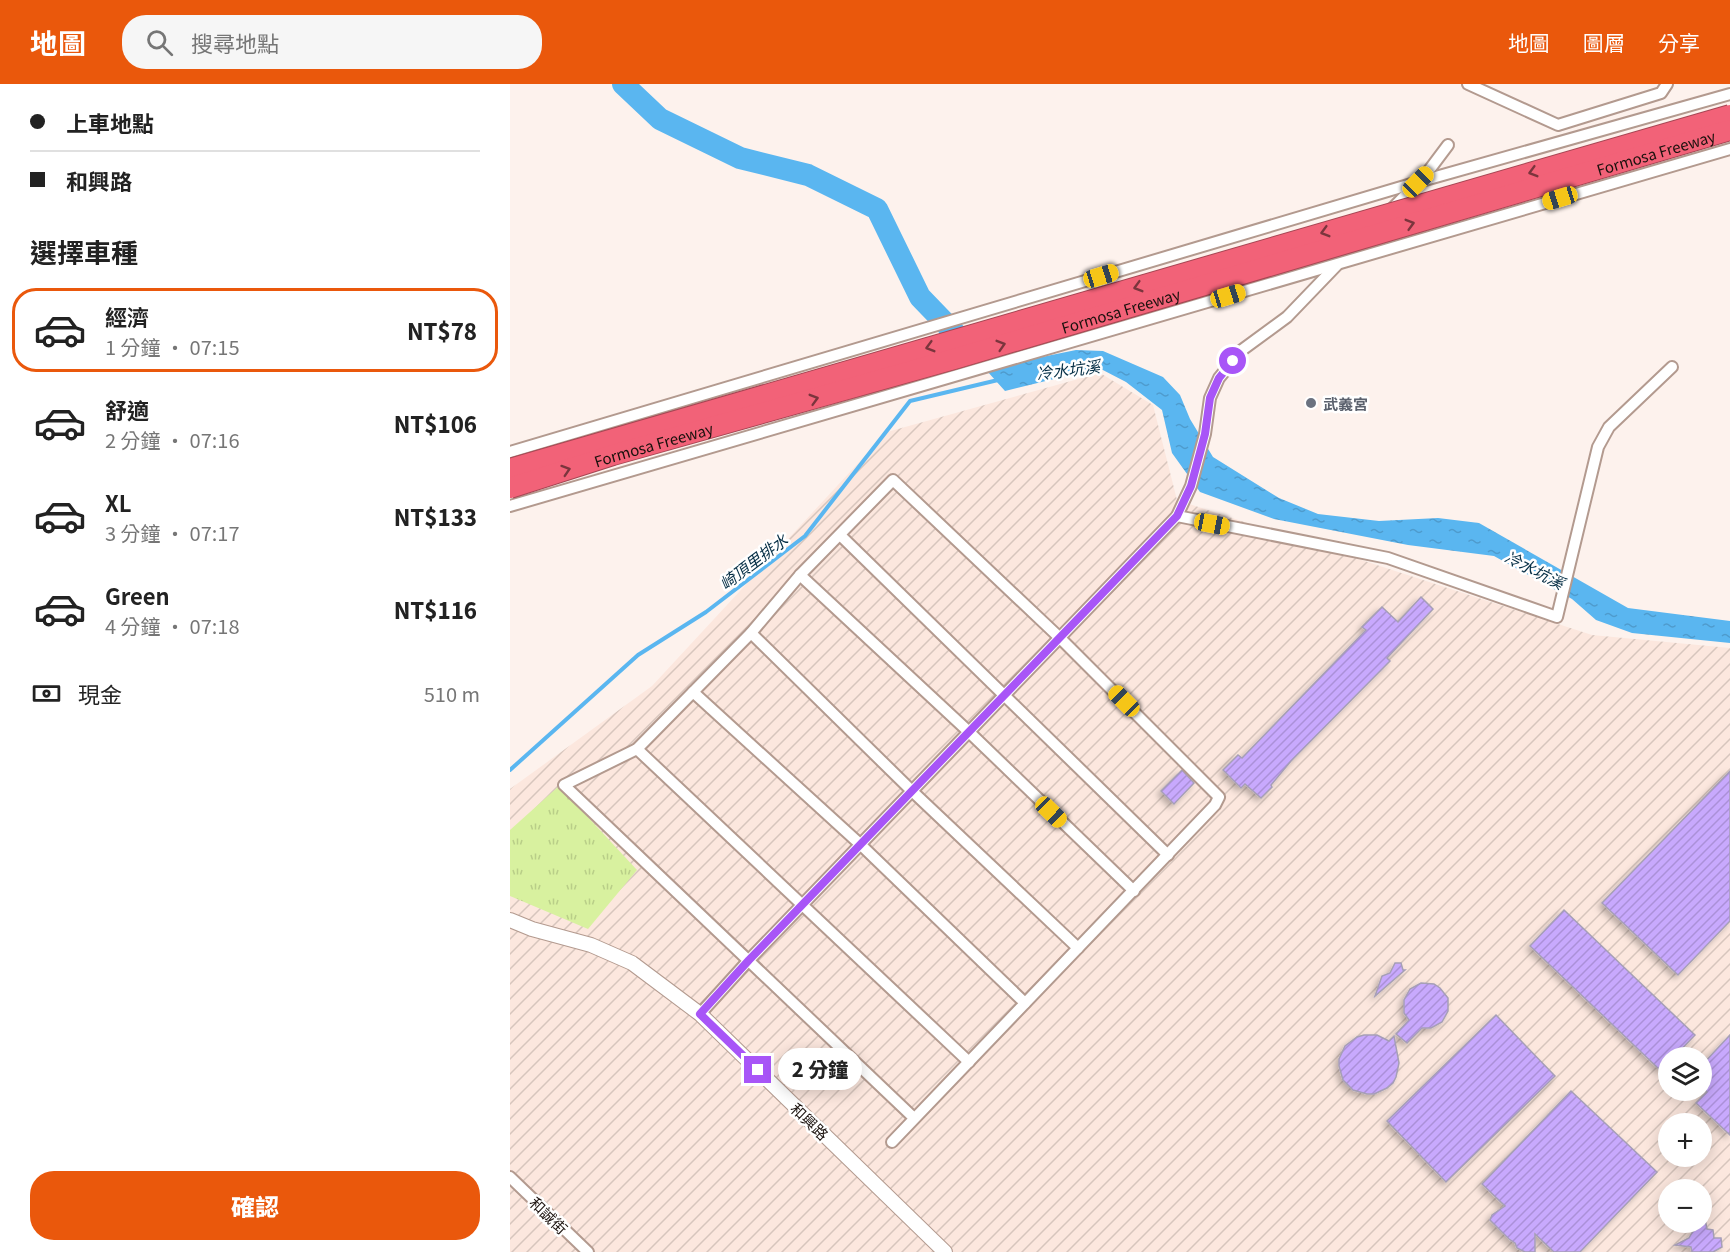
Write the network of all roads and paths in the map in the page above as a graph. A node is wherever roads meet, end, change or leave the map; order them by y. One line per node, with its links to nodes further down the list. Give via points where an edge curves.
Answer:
1 (1468, 84): 2 (street, via 1558,125 1661,93)
2 (1667, 84)
3 (1730, 94): 6 (street)
4 (1730, 115): 20 (highway, Formosa Freeway, one-way to 20, bridge)
5 (1730, 130): 21 (highway, Formosa Freeway, one-way to 5, bridge)
6 (1563, 141): 9 (street); 10 (street)
7 (1448, 145): 9 (street)
8 (1730, 149): 10 (street)
9 (1418, 182): 11 (street); 12 (street)
10 (1582, 192): 12 (street)
11 (1275, 225): 13 (street); 14 (street)
12 (1337, 264): 13 (street); 23 (street, via 1287,317 1242,350 1219,378 1210,398 1191,486)
13 (1293, 277): 15 (street)
14 (1014, 302): 15 (street); 17 (street)
15 (1033, 353): 18 (street)
16 (1672, 367): 23 (street, via 1609,427 1598,447 1557,617 1388,558)
17 (764, 377): 18 (street); 19 (street)
18 (782, 426): 22 (street)
19 (510, 452)
20 (510, 469)
21 (510, 488)
22 (510, 506)
23 (1177, 516): 27 (street)
24 (840, 535): 25 (street); 27 (street, via 893,480); 29 (street)
25 (800, 575): 26 (street); 30 (street)
26 (751, 633): 28 (street); 32 (street)
27 (1060, 638): 29 (street); 34 (street, via 1219,797)
28 (693, 692): 31 (street); 33 (street)
29 (1005, 695): 30 (street); 34 (street)
30 (969, 732): 32 (street); 35 (street)
31 (637, 749): 36 (street); 39 (street, via 564,785)
32 (912, 791): 33 (street); 38 (street)
33 (861, 845): 36 (street); 40 (street)
34 (1168, 855): 35 (street)
35 (1134, 891): 38 (street)
36 (803, 904): 39 (street); 42 (street)
37 (510, 920): 41 (street, 和興路, via 591,945 632,963)
38 (1078, 948): 40 (street)
39 (749, 960): 41 (street); 43 (street)
40 (1025, 1003): 42 (street)
41 (700, 1014): 47 (street, 和興路)
42 (969, 1062): 43 (street)
43 (914, 1118): 44 (street)
44 (891, 1142)
45 (510, 1177): 46 (street, 和誠街)
46 (588, 1252)
47 (945, 1252)

